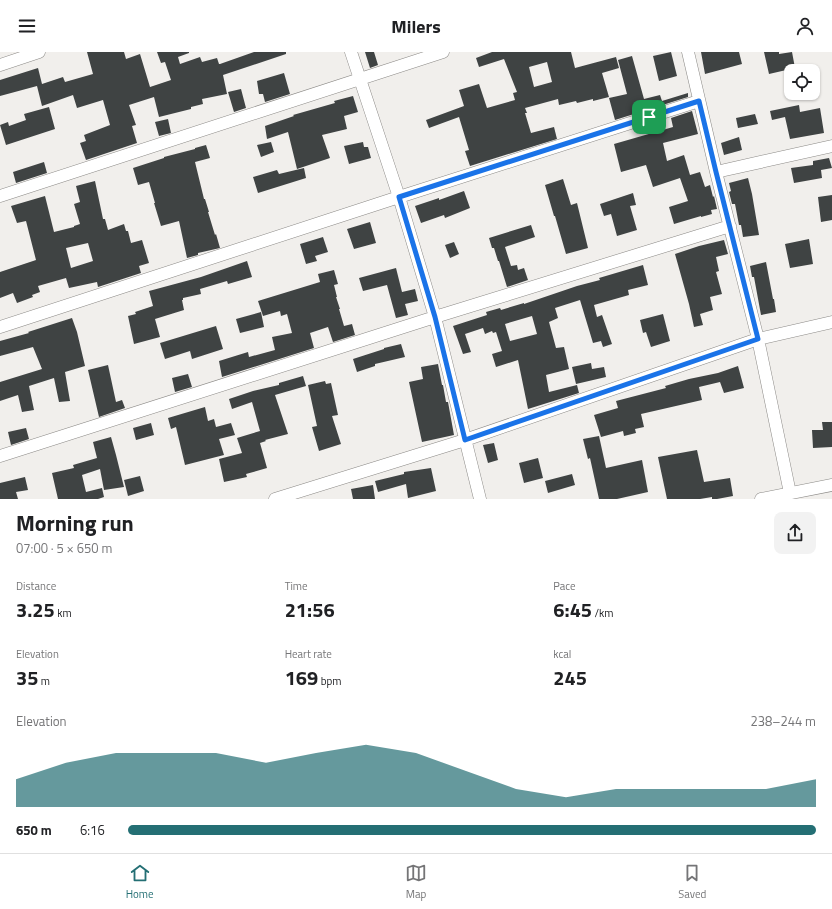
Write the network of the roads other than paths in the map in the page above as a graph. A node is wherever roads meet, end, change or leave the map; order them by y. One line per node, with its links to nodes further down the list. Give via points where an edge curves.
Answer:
1 (39, 52): 5 (street)
2 (351, 52): 6 (street)
3 (443, 52): 6 (street)
4 (688, 52): 7 (street)
5 (0, 65)
6 (360, 79): 10 (street); 11 (street)
7 (699, 101): 9 (street); 11 (street)
8 (832, 146): 9 (street)
9 (716, 172): 12 (street)
10 (0, 196)
11 (399, 197): 13 (street); 15 (street)
12 (730, 226): 13 (street); 16 (street)
13 (435, 317): 17 (street); 18 (street)
14 (832, 322): 16 (street)
15 (0, 327)
16 (758, 339): 17 (street); 20 (street)
17 (465, 440): 22 (street); 23 (street)
18 (0, 456)
19 (832, 485): 21 (street)
20 (790, 494): 21 (street); 24 (street)
21 (810, 494)
22 (275, 499)
23 (480, 499)
24 (761, 499)

